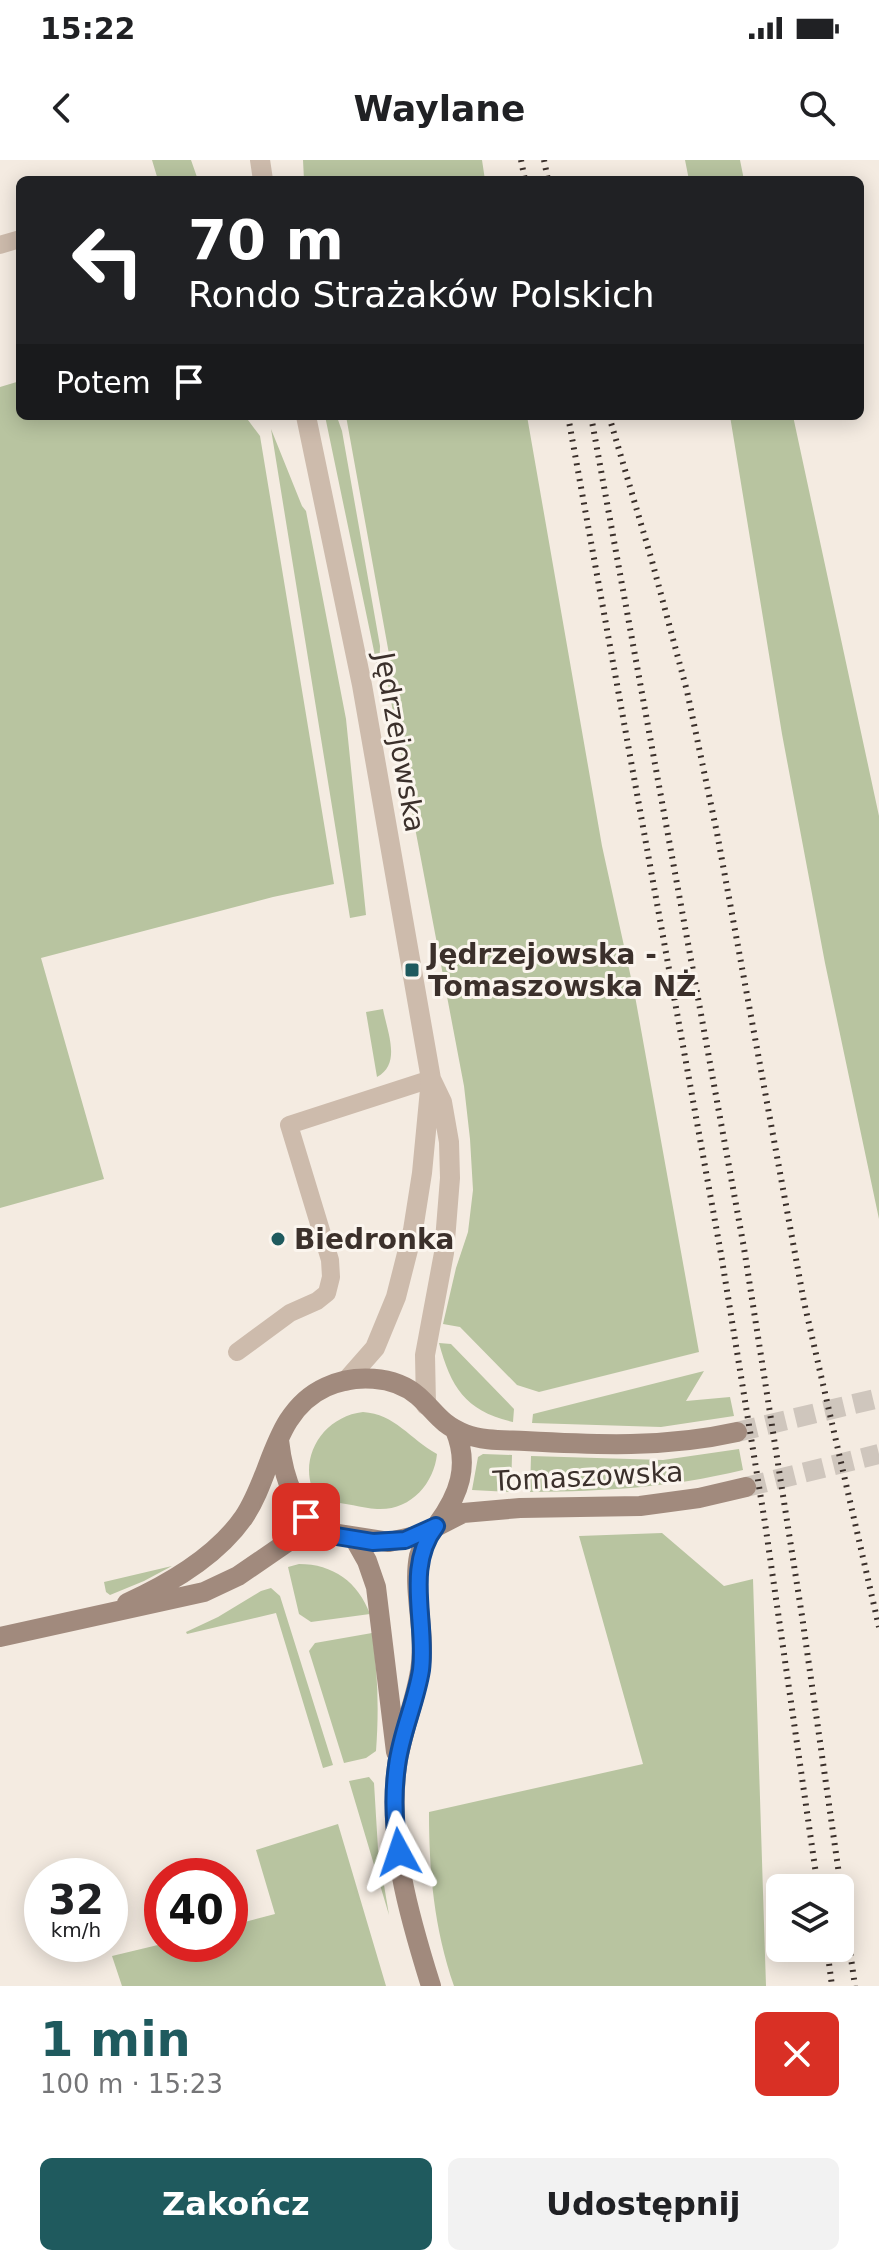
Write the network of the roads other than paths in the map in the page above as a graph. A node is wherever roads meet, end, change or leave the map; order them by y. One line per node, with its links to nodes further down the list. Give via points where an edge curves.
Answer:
1 (307, 420): 2 (street, Jędrzejowska, via 362,685)
2 (431, 1079): 3 (lane, via 289,1125 331,1277 327,1293 317,1301 290,1313); 4 (street, Jędrzejowska, via 413,1230 396,1297 375,1348); 5 (street, Jędrzejowska, via 442,1102 450,1178 444,1253 425,1355)
3 (237, 1352)
4 (346, 1381): 5 (street, via 393,1382); 8 (street, via 312,1395 287,1420)
5 (426, 1405): 6 (street)
6 (455, 1430): 7 (street, Tomaszowska, via 490,1439 631,1446); 10 (street, via 464,1462 461,1481)
7 (737, 1432)
8 (279, 1438): 11 (street, via 291,1491); 13 (street, via 257,1495 235,1528 186,1570)
9 (746, 1487): 10 (street, Tomaszowska, via 640,1506 479,1510)
10 (436, 1526): 12 (street, via 389,1542); 15 (street, via 419,1556 420,1672)
11 (324, 1534): 12 (street); 13 (street, via 289,1541 204,1592)
12 (354, 1538): 15 (street, via 376,1587)
13 (105, 1612): 14 (street)
14 (0, 1637)
15 (397, 1764): 16 (street, via 401,1868)
16 (431, 1986)

